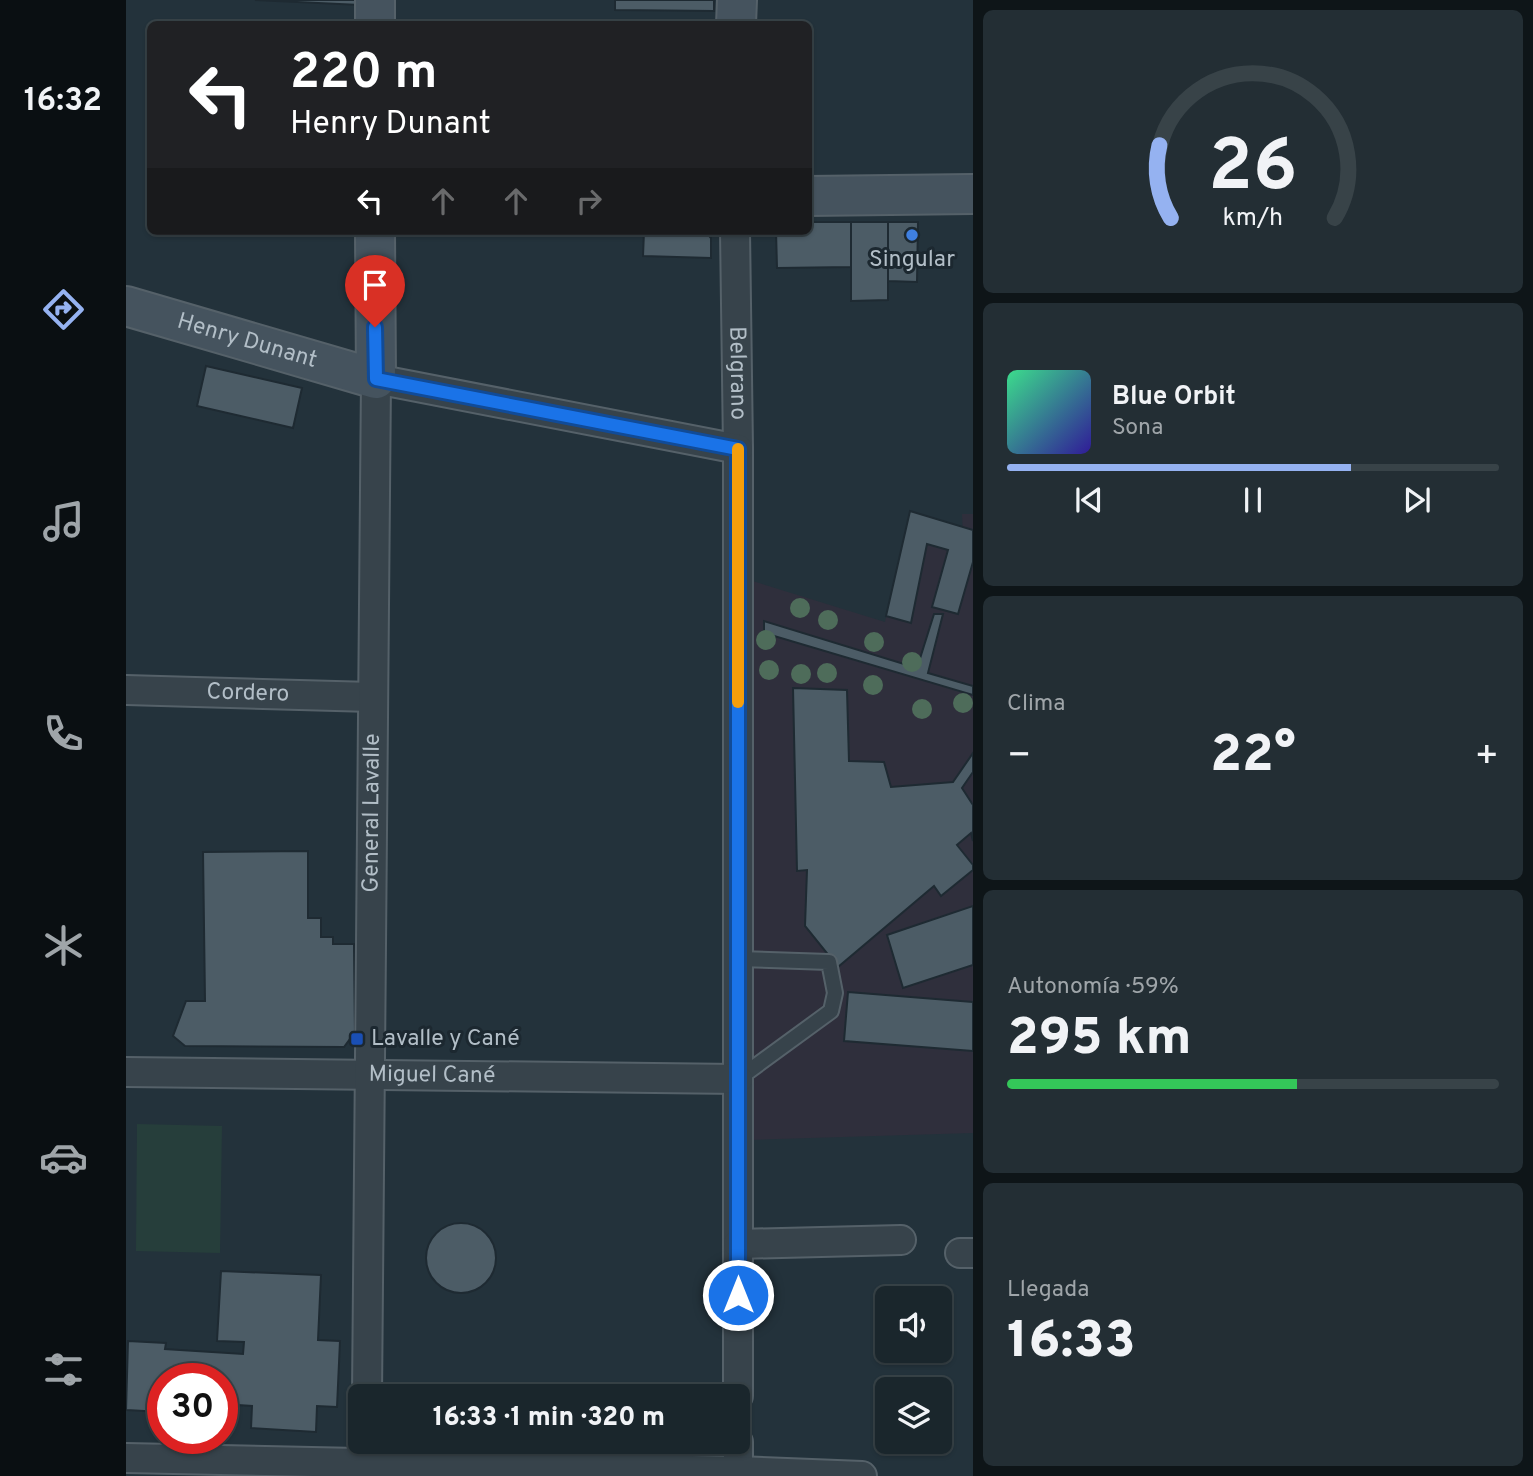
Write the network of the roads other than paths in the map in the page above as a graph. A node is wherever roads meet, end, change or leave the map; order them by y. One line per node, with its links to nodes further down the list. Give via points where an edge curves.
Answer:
1 (375, 0): 3 (street)
2 (737, 0): 4 (street)
3 (375, 21)
4 (736, 21)
5 (973, 194): 6 (street)
6 (812, 196)
7 (375, 235): 10 (street, General Lavalle)
8 (735, 235): 11 (street, Belgrano)
9 (126, 306): 10 (street, Henry Dunant)
10 (376, 379): 11 (street, Henry Dunant); 13 (street, General Lavalle)
11 (738, 449): 14 (street, Belgrano)
12 (126, 690): 13 (street, Cordero)
13 (372, 697): 16 (street, General Lavalle)
14 (738, 959): 17 (street, Belgrano); 17 (lane, via 830,962 835,993 831,1011)
15 (126, 1072): 16 (street, Miguel Cané)
16 (368, 1076): 17 (street, Miguel Cané); 20 (street, General Lavalle)
17 (738, 1079): 19 (street, Belgrano)
18 (901, 1240): 19 (street)
19 (738, 1244): 21 (street, Belgrano)
20 (367, 1384)
21 (738, 1384)
22 (738, 1454): 25 (street)
23 (126, 1458): 24 (street)
24 (367, 1460): 25 (street)
25 (738, 1473): 26 (street)
26 (862, 1476)

